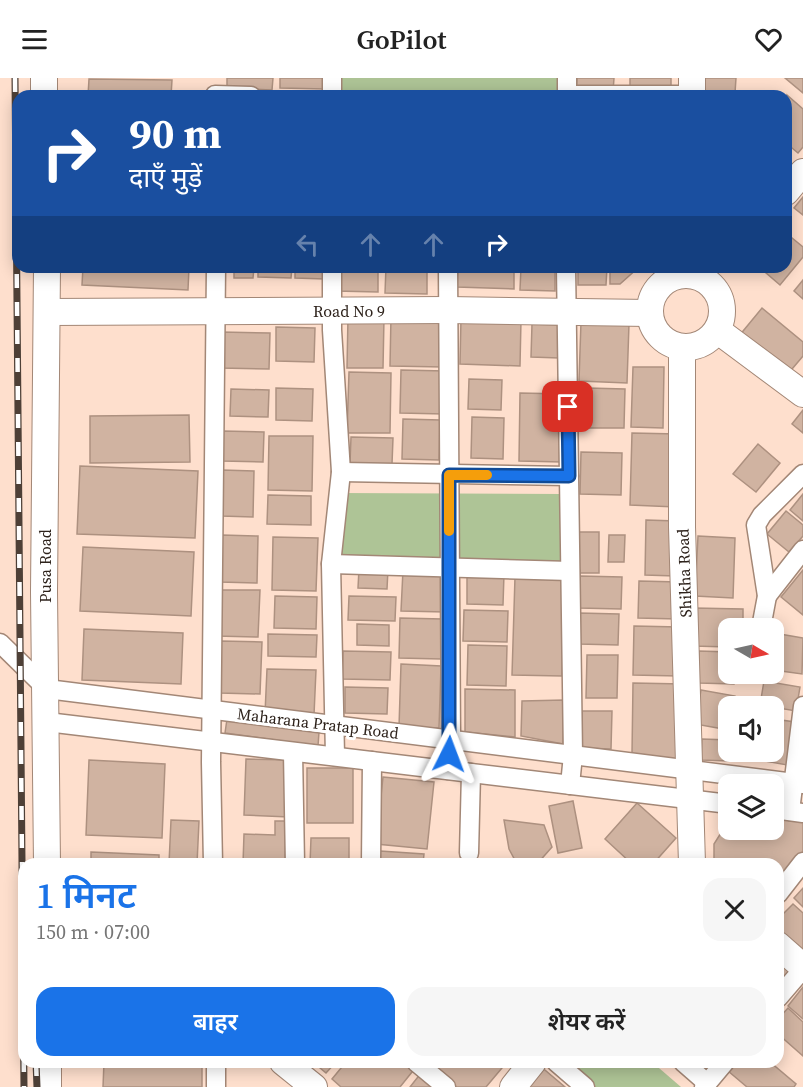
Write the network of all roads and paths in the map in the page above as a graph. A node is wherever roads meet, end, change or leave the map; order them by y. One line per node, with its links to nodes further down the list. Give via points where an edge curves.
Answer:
1 (567, 90): 2 (street)
2 (692, 90)
3 (803, 172): 4 (street)
4 (792, 185)
5 (48, 273): 13 (street, Pusa Road)
6 (216, 273): 14 (street)
7 (332, 273): 12 (street)
8 (448, 273): 11 (street)
9 (566, 273): 15 (street)
10 (703, 273): 16 (street, via 680,275 661,285); 17 (street, via 720,300)
11 (448, 310): 12 (street, Road No 9); 15 (street, Road No 9); 22 (street)
12 (332, 311): 14 (street, Road No 9); 20 (street)
13 (48, 312): 14 (street, Road No 9); 31 (street, Pusa Road, via 44,592)
14 (216, 312): 33 (street)
15 (566, 313): 16 (street, Road No 9); 23 (street)
16 (650, 313): 18 (street, via 656,332)
17 (717, 330): 18 (street, via 702,344); 19 (street)
18 (682, 348): 42 (street, Shikha Road, via 682,527)
19 (803, 394)
20 (342, 472): 22 (street); 25 (street)
21 (803, 474): 28 (street, via 756,525)
22 (449, 475): 23 (street); 26 (street)
23 (569, 476): 27 (street)
24 (803, 550): 28 (street)
25 (331, 564): 26 (street); 35 (street)
26 (450, 566): 27 (street); 36 (street)
27 (570, 571): 39 (street)
28 (767, 596): 29 (street)
29 (763, 618)
30 (0, 643): 31 (street)
31 (47, 690): 33 (street, Maharana Pratap Road); 34 (street, Pusa Road)
32 (803, 706): 45 (street)
33 (213, 710): 35 (street, Maharana Pratap Road); 37 (street)
34 (47, 722): 37 (street, Maharana Pratap Road); 51 (street, Pusa Road)
35 (334, 725): 36 (street, Maharana Pratap Road); 40 (street)
36 (451, 739): 39 (street, Maharana Pratap Road); 43 (street)
37 (212, 742): 38 (street, Maharana Pratap Road); 52 (street)
38 (293, 752): 40 (street, Maharana Pratap Road); 53 (street)
39 (573, 755): 42 (street, Maharana Pratap Road); 46 (street)
40 (335, 756): 41 (street, Maharana Pratap Road)
41 (372, 761): 43 (street, Maharana Pratap Road); 54 (street)
42 (691, 768): 45 (street, Maharana Pratap Road); 47 (street, Shikha Road)
43 (448, 770): 44 (street, Maharana Pratap Road)
44 (471, 773): 46 (street, Maharana Pratap Road); 50 (street)
45 (798, 783): 49 (street)
46 (570, 785): 47 (street, Maharana Pratap Road)
47 (692, 799): 48 (street, Maharana Pratap Road); 55 (street, Shikha Road)
48 (718, 803)
49 (789, 811)
50 (469, 853)
51 (47, 858)
52 (213, 858)
53 (295, 858)
54 (371, 858)
55 (694, 858)
56 (803, 862): 57 (street)
57 (784, 886)
58 (784, 951): 59 (street)
59 (803, 968): 60 (street)
60 (784, 991)
61 (48, 1068): 70 (street)
62 (216, 1068): 71 (street)
63 (290, 1068): 72 (street)
64 (423, 1068): 73 (street)
65 (528, 1068): 74 (street)
66 (563, 1068): 75 (street)
67 (689, 1068): 69 (street)
68 (720, 1068): 69 (street)
69 (705, 1085)
70 (48, 1087)
71 (216, 1087)
72 (314, 1087)
73 (446, 1087)
74 (513, 1087)
75 (585, 1087)

